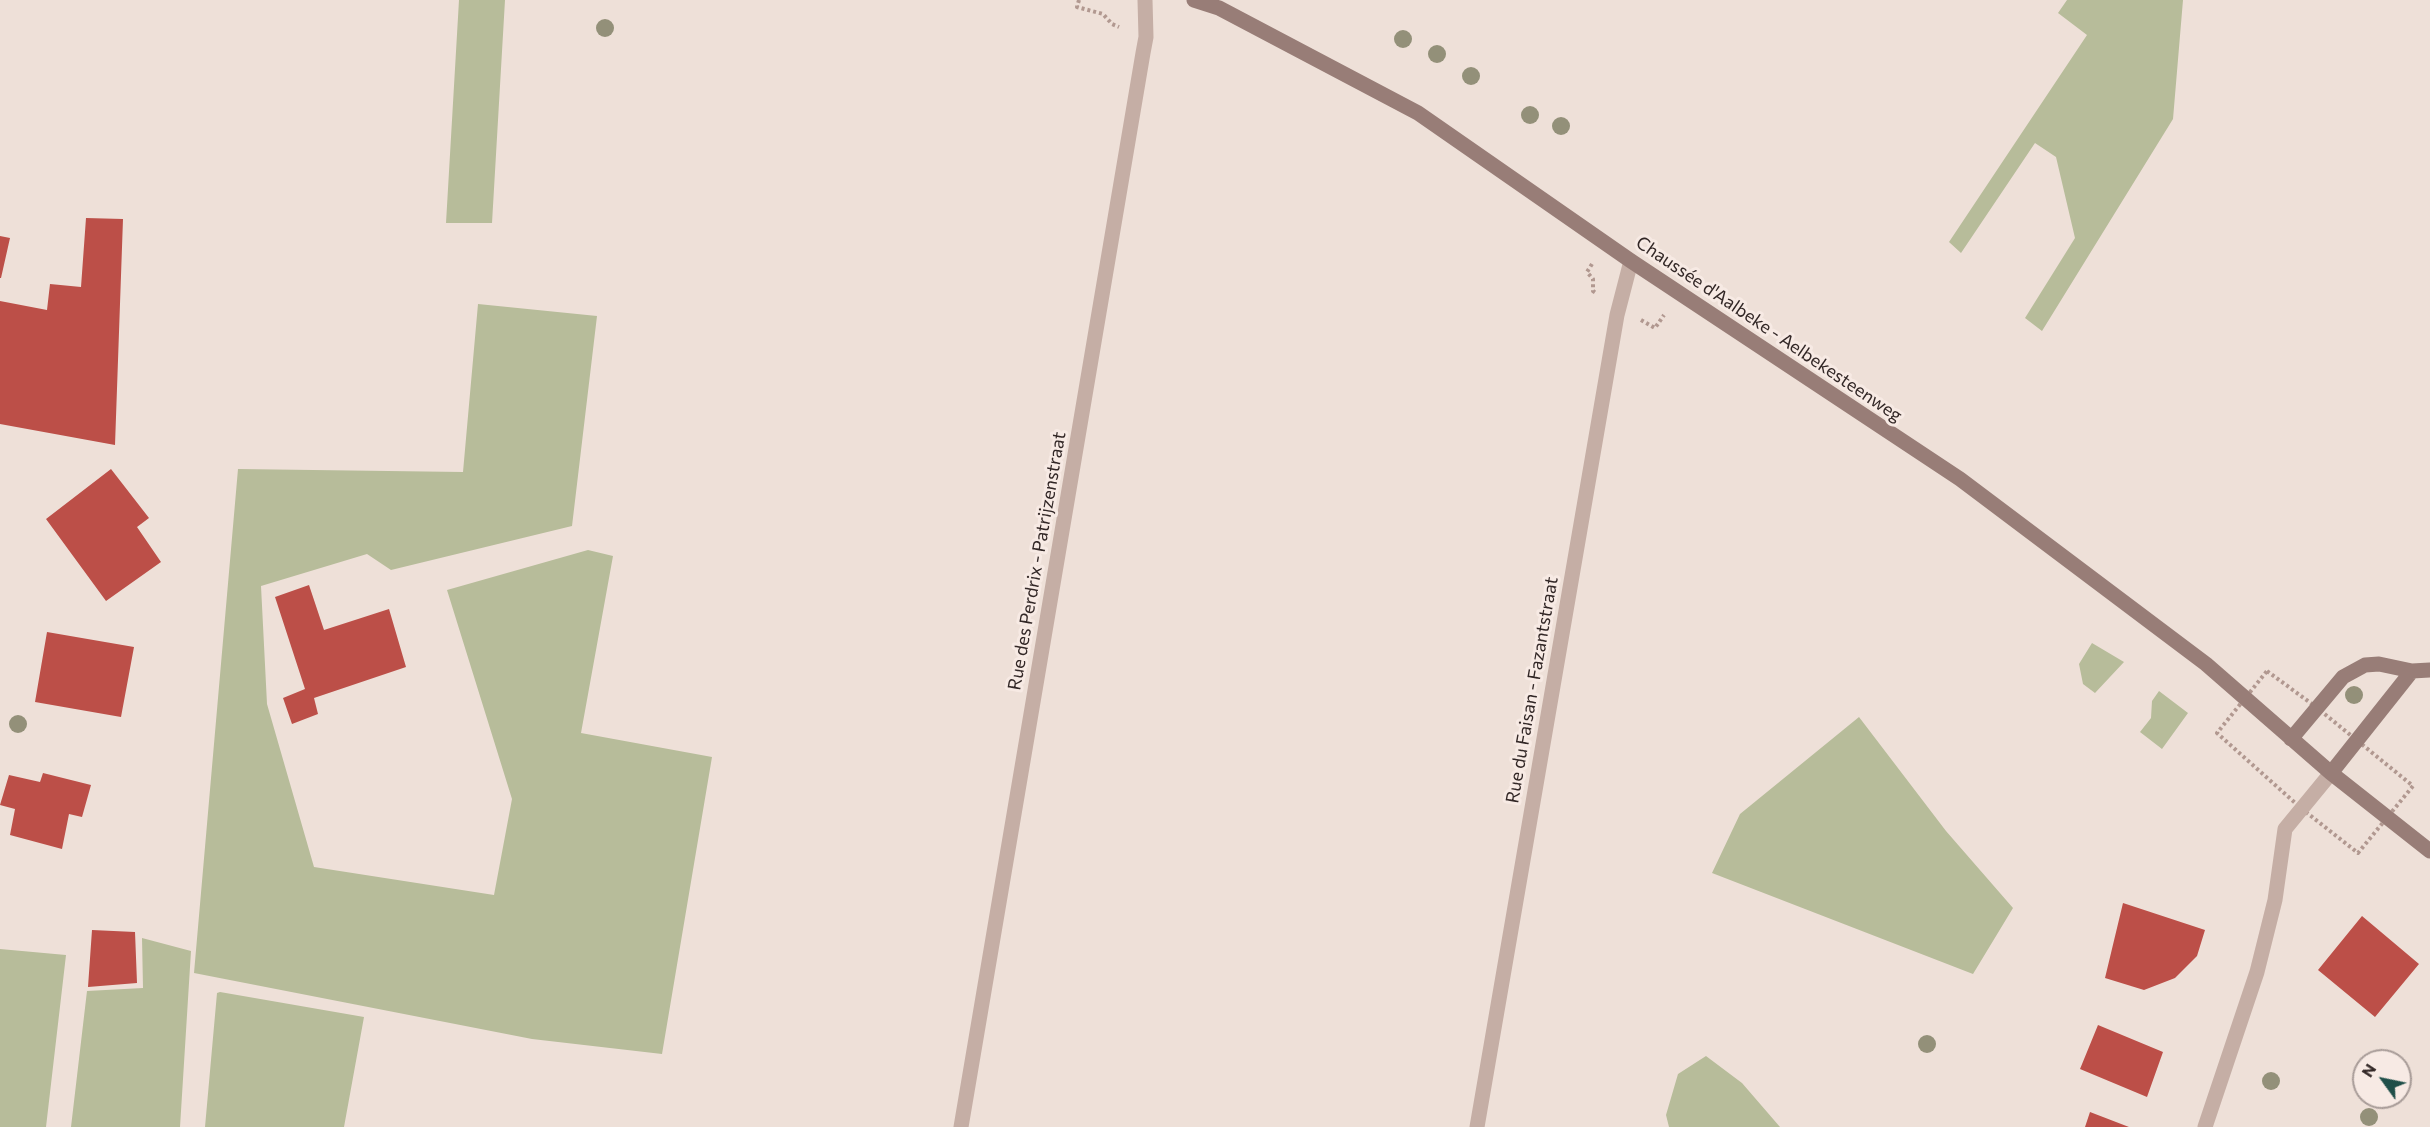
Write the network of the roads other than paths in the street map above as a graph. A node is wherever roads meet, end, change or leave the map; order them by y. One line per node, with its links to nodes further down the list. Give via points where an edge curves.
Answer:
1 (1145, 0): 9 (street, Rue des Perdrix - Patrijzenstraat, via 1146,37)
2 (1194, 0): 3 (main road, Chaussée d'Aalbeke - Aelbekesteenweg, via 1219,8 1418,113)
3 (1631, 261): 6 (main road, Chaussée d'Aalbeke - Aelbekesteenweg, via 1960,479 2205,664); 10 (street, Rue du Faisan - Fazantstraat, via 1617,315)
4 (2430, 670): 5 (main road)
5 (2412, 671): 6 (main road, via 2365,664 2343,677); 7 (main road)
6 (2290, 739): 7 (main road, Chaussée d'Aalbeke - Aelbekesteenweg)
7 (2331, 773): 8 (main road, Chaussée d'Aalbeke - Aelbekesteenweg); 11 (street, via 2285,829 2275,900 2257,972)
8 (2430, 851)
9 (961, 1127)
10 (1477, 1127)
11 (2205, 1127)

